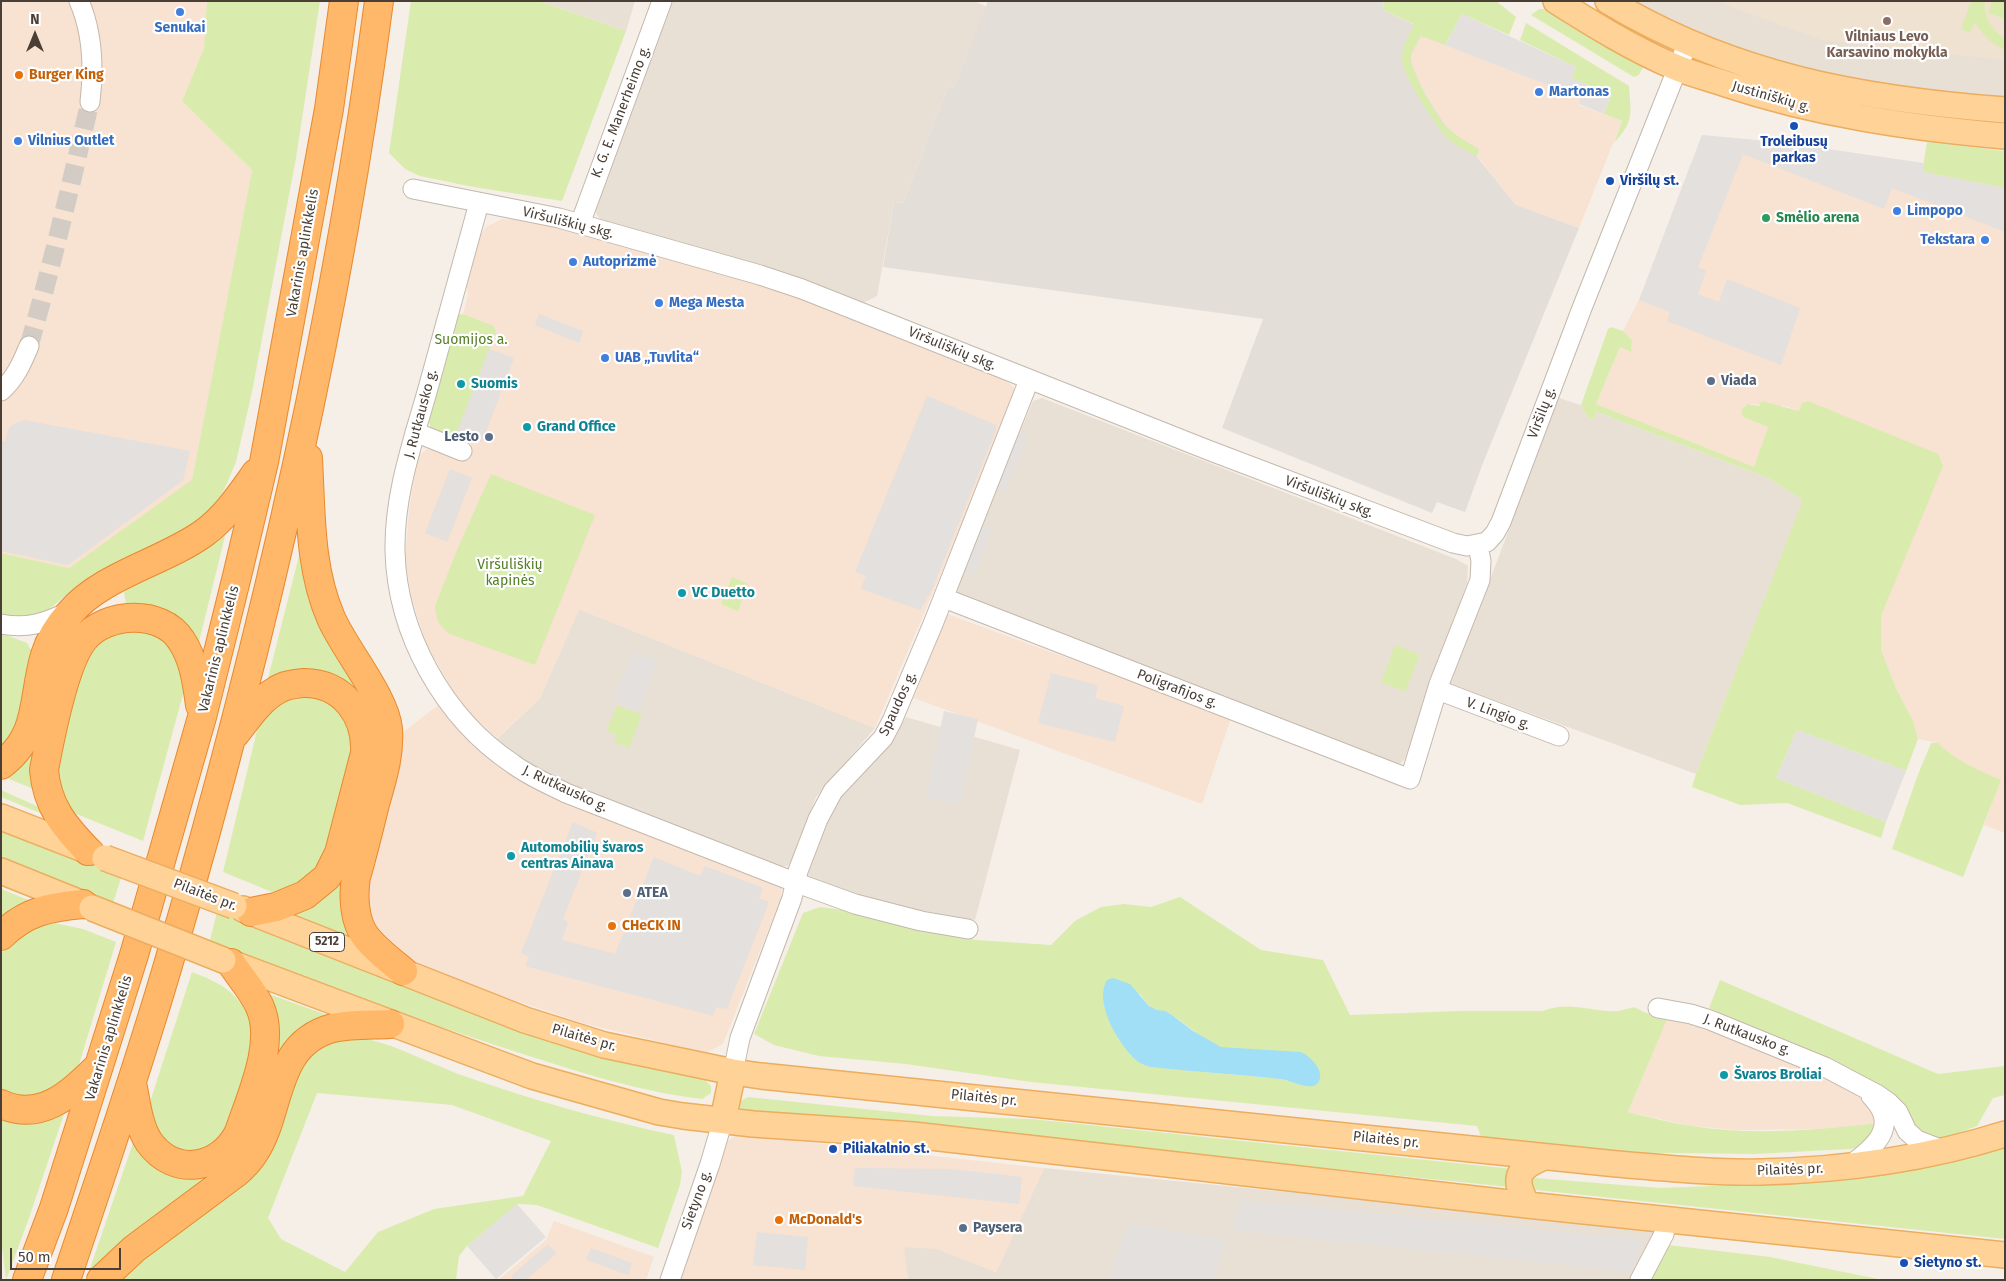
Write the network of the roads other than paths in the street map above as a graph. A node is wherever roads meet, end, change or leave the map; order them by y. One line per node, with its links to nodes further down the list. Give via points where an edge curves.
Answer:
1 (79, 1): 9 (street, via 90,33)
2 (344, 1): 21 (highway, Vakarinis aplinkkelis, via 329,109)
3 (379, 1): 18 (highway, via 349,196)
4 (662, 1): 14 (street, K. G. E. Manerheimo g.)
5 (1556, 1): 8 (main road, Justiniškių g., via 1603,31)
6 (1608, 1): 7 (main road, Justiniškių g., via 1643,22)
7 (1688, 42): 8 (street, Viršilų g.); 10 (main road, Justiniškių g., via 1728,59 1844,91)
8 (1677, 68): 11 (main road, Justiniškių g., via 1810,108 1921,127); 22 (street, Viršilų g., via 1501,522 1487,542)
9 (90, 102)
10 (2005, 110)
11 (2005, 136)
12 (413, 189): 13 (street, Viršuliškių skg.)
13 (479, 203): 14 (street, Viršuliškių skg.); 19 (street, J. Rutkausko g.)
14 (580, 224): 16 (street, Viršuliškių skg., via 802,289)
15 (29, 346): 17 (street, via 20,367)
16 (1029, 380): 22 (street, Viršuliškių skg., via 1416,530 1453,543); 23 (street, Spaudos g.)
17 (1, 391)
18 (307, 419): 30 (highway); 41 (highway, via 311,534 320,585 331,618 376,698 387,727 387,761 356,877 355,906 365,937)
19 (415, 432): 20 (street); 35 (street, J. Rutkausko g., via 396,526 395,551 401,601 417,648 445,698 463,721 503,757 539,780)
20 (462, 451)
21 (264, 462): 24 (highway, via 230,509 204,533 90,595); 28 (highway, Vakarinis aplinkkelis)
22 (1478, 545): 27 (street, via 1480,580)
23 (944, 598): 27 (street, Poligrafijos g., via 1410,779); 35 (street, Spaudos g., via 883,738 833,791 824,806 798,871)
24 (72, 610): 25 (street, via 42,623); 26 (highway, via 51,639)
25 (9, 626): 26 (street, via 36,641)
26 (43, 664): 31 (highway, via 28,732 21,747)
27 (1438, 690): 29 (street, V. Lingio g.)
28 (202, 717): 33 (highway, via 194,666 181,639 165,625 148,619 127,618 97,627 84,639 68,672 44,770 45,785 54,810 71,833); 44 (highway, Vakarinis aplinkkelis)
29 (1559, 736)
30 (231, 739): 37 (highway, via 264,699 279,688 312,683 340,694 350,704 361,722 366,740 339,853 327,877 305,895 276,907); 46 (highway)
31 (1, 765)
32 (1, 816): 33 (main road, Pilaitės pr. / 5212)
33 (96, 854): 37 (main road, Pilaitės pr. / 5212, bridge)
34 (1, 871): 36 (main road)
35 (797, 883): 38 (street, J. Rutkausko g., via 855,904); 45 (street, Spaudos g., via 740,1038)
36 (88, 906): 39 (highway, via 50,908 25,916); 40 (main road, bridge)
37 (243, 909): 41 (main road, Pilaitės pr. / 5212)
38 (968, 929)
39 (1, 936)
40 (227, 962): 43 (main road); 46 (highway, via 260,1005 266,1038 233,1144 225,1153 192,1165 179,1164 156,1151 142,1128)
41 (403, 971): 45 (main road, Pilaitės pr., via 525,1020 604,1045)
42 (1658, 1008): 47 (street, J. Rutkausko g., via 1710,1020 1825,1067)
43 (390, 1024): 49 (main road, via 550,1082 659,1112); 59 (highway, via 332,1028 319,1033 298,1049 282,1076 263,1136 246,1164 134,1249)
44 (101, 1063): 48 (highway, via 58,1102 36,1109); 57 (highway, Vakarinis aplinkkelis)
45 (733, 1072): 49 (main road); 52 (main road, Pilaitės pr.)
46 (132, 1082): 58 (highway)
47 (1859, 1085): 51 (street, J. Rutkausko g., via 1888,1102 1917,1140); 53 (street, J. Rutkausko g., via 1881,1108 1884,1126 1880,1139 1872,1148)
48 (1, 1104)
49 (723, 1120): 54 (main road, via 913,1135); 60 (street, Sietyno g.)
50 (2005, 1134): 51 (main road, Pilaitės pr.)
51 (1943, 1150): 53 (main road, Pilaitės pr.)
52 (1544, 1157): 53 (main road, Pilaitės pr., via 1725,1172); 54 (main road, via 1528,1164 1517,1181)
53 (1848, 1166)
54 (1527, 1205): 55 (main road)
55 (1666, 1219): 56 (main road); 61 (street, via 1664,1234)
56 (2005, 1255)
57 (27, 1280)
58 (66, 1280)
59 (101, 1280)
60 (670, 1280)
61 (1640, 1280)

